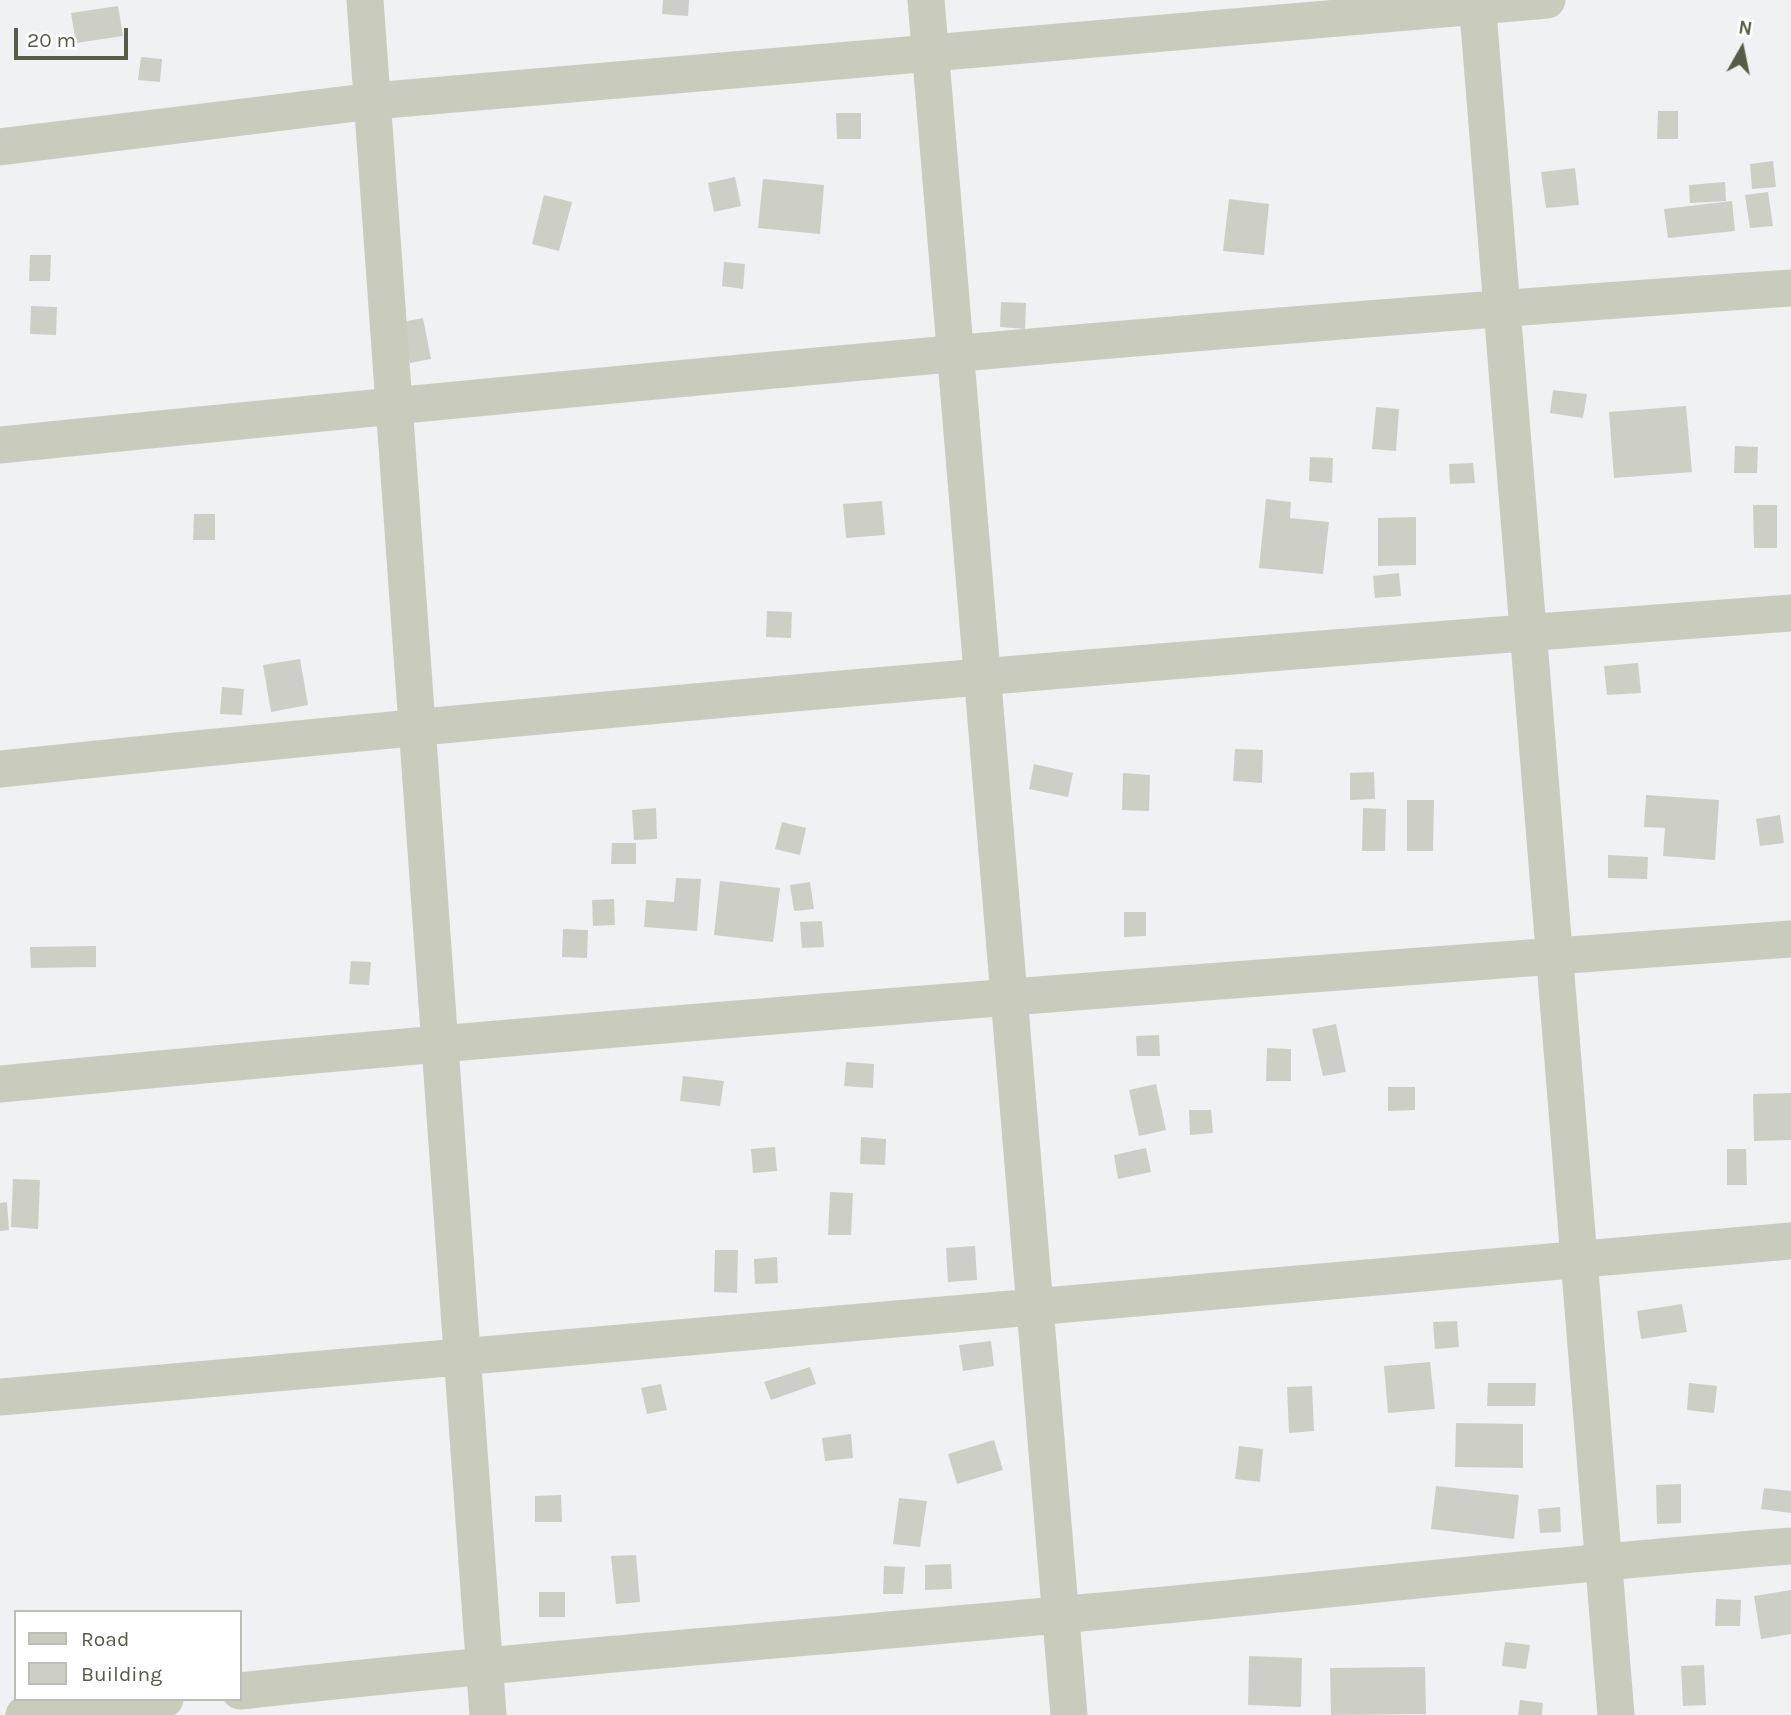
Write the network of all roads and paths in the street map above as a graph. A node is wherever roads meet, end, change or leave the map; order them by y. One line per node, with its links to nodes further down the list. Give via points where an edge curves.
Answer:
1 (365, 0): 6 (street)
2 (926, 0): 5 (street)
3 (1547, 0): 4 (street)
4 (1477, 2): 5 (street); 9 (street)
5 (930, 52): 6 (street); 10 (street)
6 (373, 101): 7 (street); 11 (street)
7 (0, 147)
8 (1791, 288): 9 (street)
9 (1502, 308): 10 (street); 14 (street)
10 (956, 352): 11 (street); 15 (street)
11 (393, 405): 12 (street); 16 (street)
12 (0, 444)
13 (1791, 612): 14 (street)
14 (1529, 632): 15 (street); 19 (street)
15 (983, 676): 16 (street); 20 (street)
16 (417, 725): 17 (street); 21 (street)
17 (0, 769)
18 (1791, 939): 19 (street)
19 (1555, 956): 20 (street); 24 (street)
20 (1009, 996): 21 (street); 25 (street)
21 (440, 1042): 22 (street); 26 (street)
22 (0, 1084)
23 (1791, 1241): 24 (street)
24 (1580, 1261): 25 (street); 29 (street)
25 (1035, 1306): 26 (street); 30 (street)
26 (463, 1358): 27 (street); 31 (street)
27 (0, 1397)
28 (1791, 1546): 29 (street)
29 (1604, 1561): 30 (street); 37 (street)
30 (1061, 1615): 31 (street); 36 (street)
31 (485, 1664): 32 (street); 35 (street)
32 (242, 1691)
33 (147, 1701): 34 (street)
34 (24, 1715)
35 (488, 1715)
36 (1069, 1715)
37 (1616, 1715)

